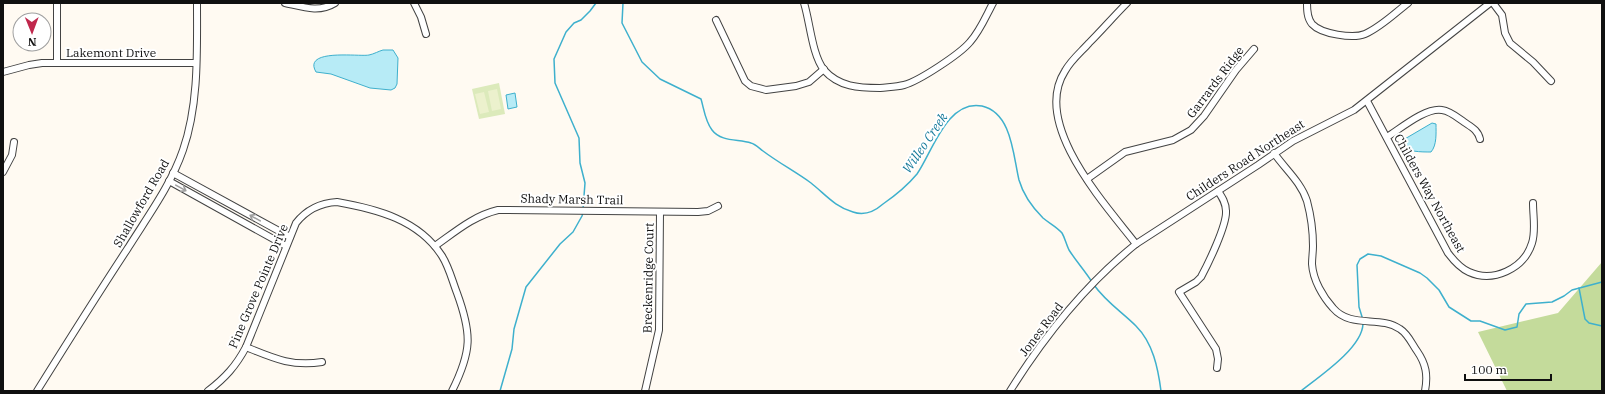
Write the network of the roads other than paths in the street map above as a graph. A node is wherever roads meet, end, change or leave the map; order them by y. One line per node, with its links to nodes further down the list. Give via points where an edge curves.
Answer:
1 (57, 3): 16 (street)
2 (197, 3): 17 (street, Shallowford Road)
3 (285, 3): 4 (street, via 308,9 318,9)
4 (335, 3)
5 (414, 3): 14 (street)
6 (804, 3): 18 (street, via 817,55)
7 (993, 3): 18 (street, via 977,34 963,50 904,85 854,87 837,80)
8 (1127, 3): 28 (street, via 1065,70 1058,88 1056,104 1063,134 1072,158)
9 (1307, 3): 10 (street, via 1309,19 1316,27 1350,37 1365,34)
10 (1408, 3)
11 (1490, 3): 21 (street, Childers Road Northeast)
12 (1493, 3): 20 (street, via 1502,15 1505,33 1510,43)
13 (716, 20): 18 (street, via 745,81 751,86 766,90 803,85)
14 (426, 34)
15 (1254, 49): 28 (street, Garrards Ridge, via 1191,130 1173,140 1125,152)
16 (58, 62): 17 (street, Lakemont Drive); 19 (street, Lakemont Drive, via 29,65)
17 (196, 63): 27 (street, Shallowford Road, via 189,127)
18 (824, 69)
19 (3, 72)
20 (1551, 81)
21 (1367, 101): 22 (street, Childers Way Northeast); 25 (street, Childers Road Northeast, via 1348,114 1302,135)
22 (1387, 137): 23 (street, via 1435,109 1449,112 1479,133); 31 (street, Childers Way Northeast, via 1448,253 1468,272 1485,276 1498,275 1510,270 1523,258 1533,238)
23 (1480, 139)
24 (14, 142): 26 (street, via 12,155)
25 (1274, 153): 30 (street, Childers Road Northeast); 47 (street, via 1303,191 1312,227 1312,264 1316,280 1329,303 1341,316 1392,325 1404,332 1425,364)
26 (3, 172)
27 (173, 173): 29 (street, Shallowford Road); 34 (street, one-way to 27)
28 (1087, 179): 35 (street)
29 (169, 181): 36 (street, one-way to 36); 42 (street, Shallowford Road)
30 (1218, 191): 35 (street, Childers Road Northeast); 41 (street, via 1226,209 1224,224 1201,277 1179,292 1216,349)
31 (1533, 203)
32 (718, 206): 33 (street, Shady Marsh Trail, via 708,211)
33 (660, 212): 37 (street, Shady Marsh Trail, via 498,210 474,218); 45 (street, Breckenridge Court, via 660,330)
34 (290, 237): 36 (street, Pine Grove Pointe Drive); 37 (street, Pine Grove Pointe Drive, via 296,223 307,212 322,204 337,202 399,219 418,230)
35 (1136, 244): 38 (street, Childers Road Northeast)
36 (286, 246): 39 (street, Pine Grove Pointe Drive)
37 (435, 246): 44 (street, Pine Grove Pointe Drive, via 448,268 468,328 466,356)
38 (1093, 283): 46 (street, Jones Road, via 1049,333)
39 (246, 347): 40 (street, via 289,363); 43 (street, Pine Grove Pointe Drive, via 227,376)
40 (322, 362)
41 (1217, 368)
42 (37, 391)
43 (208, 391)
44 (452, 391)
45 (645, 391)
46 (1010, 391)
47 (1425, 391)

